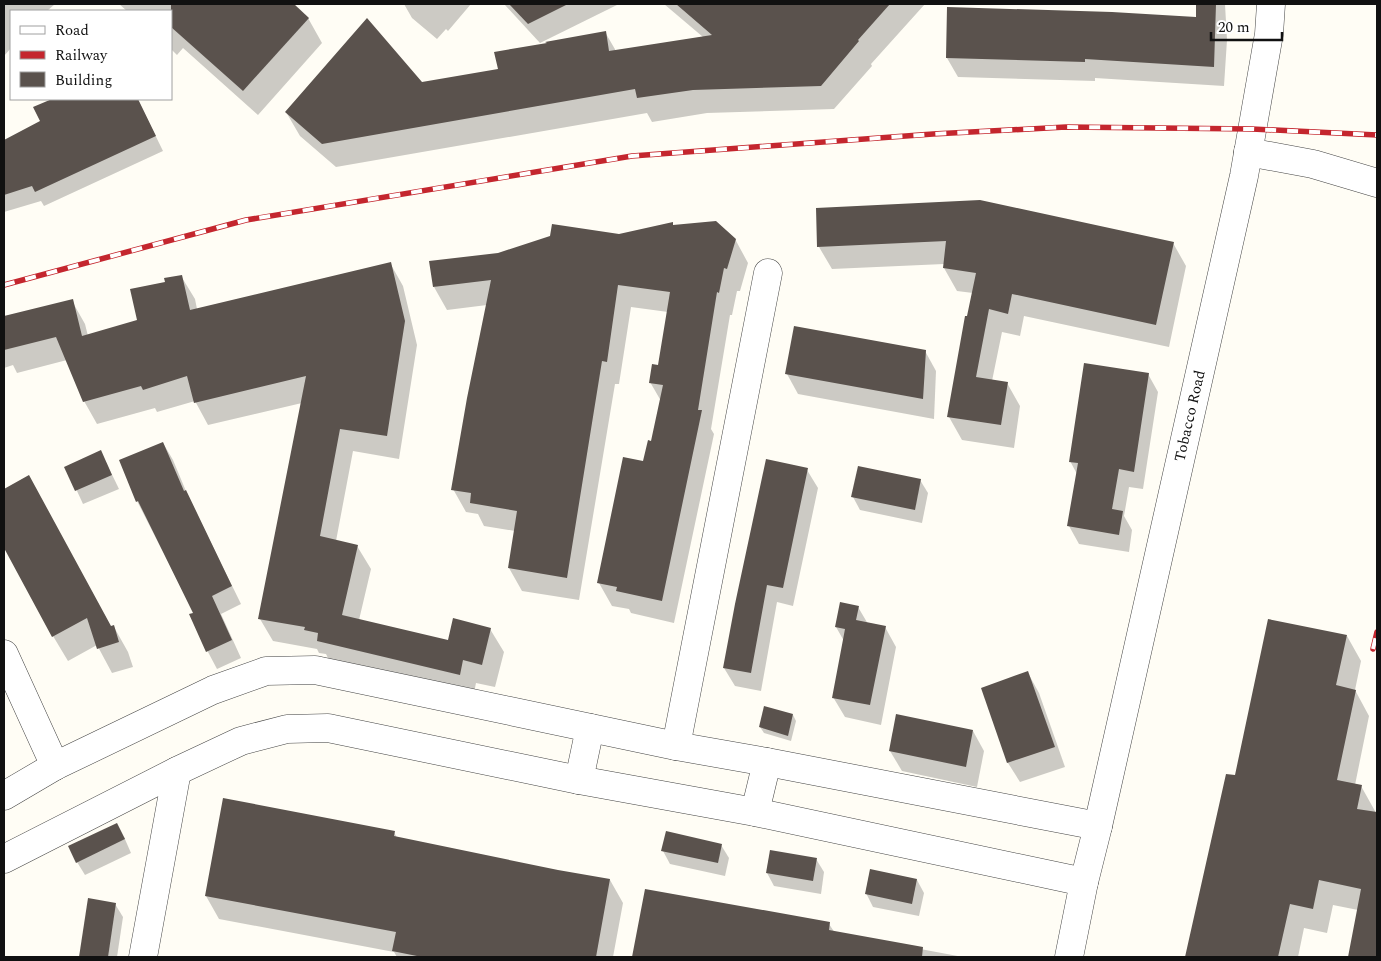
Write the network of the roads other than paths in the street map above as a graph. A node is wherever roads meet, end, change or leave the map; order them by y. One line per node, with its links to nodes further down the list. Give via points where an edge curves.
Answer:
1 (1271, 4): 2 (street, Tobacco Road, via 1269,34)
2 (1248, 152): 3 (street, via 1313,164); 14 (street, Tobacco Road)
3 (1377, 183)
4 (768, 273): 7 (street)
5 (4, 654): 9 (street)
6 (590, 728): 7 (street); 9 (street, via 315,670 266,671 213,690); 11 (street)
7 (676, 746): 8 (street)
8 (767, 762): 13 (street); 14 (street)
9 (55, 766): 12 (street)
10 (177, 771): 11 (street, via 241,741 287,729 328,728); 15 (street); 17 (street)
11 (579, 780): 13 (street)
12 (4, 796)
13 (755, 812): 16 (street)
14 (1098, 826): 16 (street, Tobacco Road)
15 (4, 860)
16 (1084, 882): 18 (street, Tobacco Road)
17 (144, 957)
18 (1069, 957)

